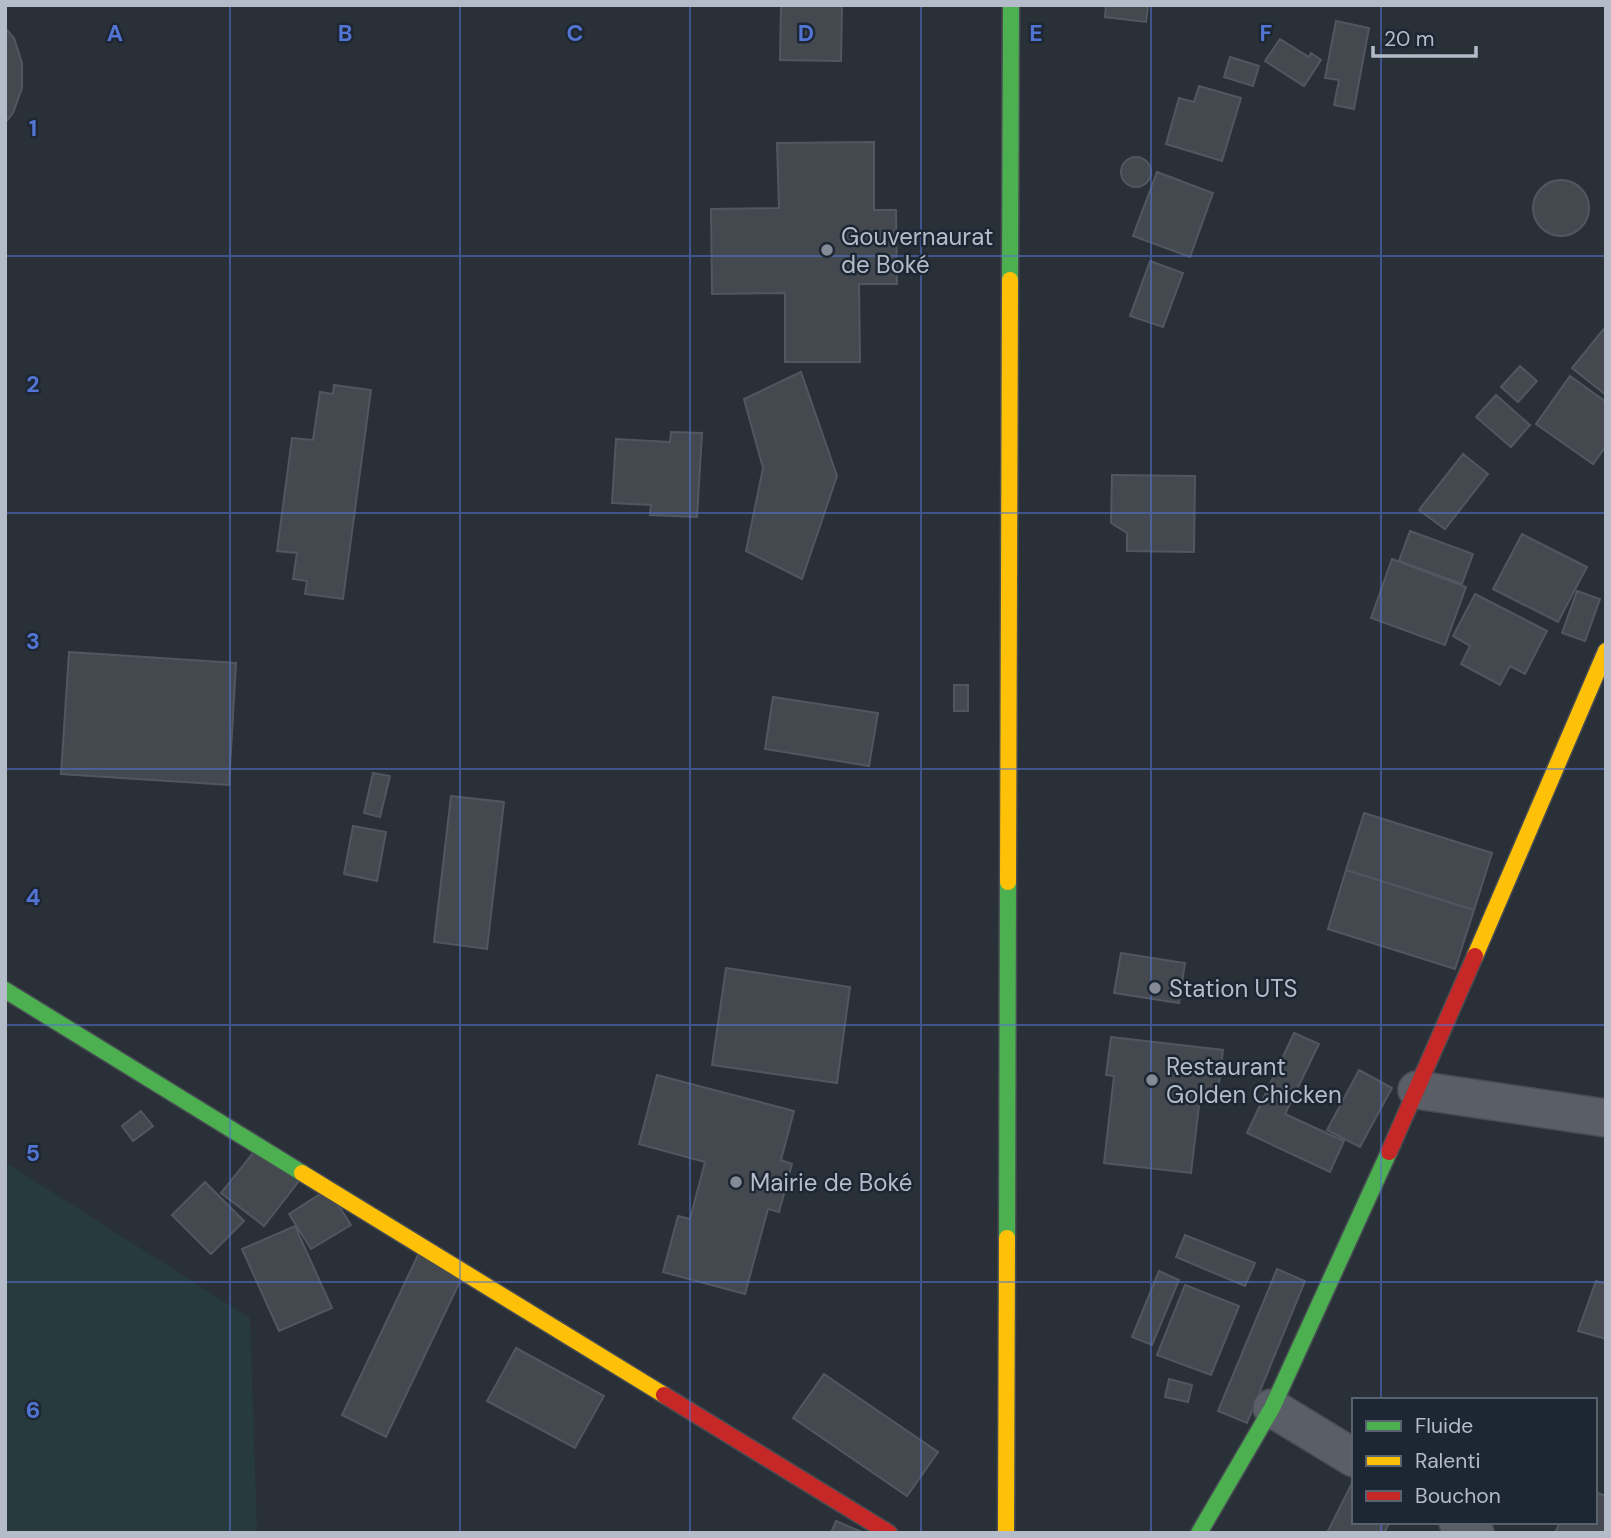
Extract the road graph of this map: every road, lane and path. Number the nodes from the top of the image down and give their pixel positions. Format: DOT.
graph roads {
  1 [pos="1011,5"];
  2 [pos="1606,651"];
  3 [pos="5,990"];
  4 [pos="1417,1090"];
  5 [pos="1606,1118"];
  6 [pos="1272,1408"];
  7 [pos="1352,1457"];
  8 [pos="889,1533"];
  9 [pos="1006,1533"];
  10 [pos="1199,1533"];
  1 -- 9 [label="main road"];
  2 -- 4 [label="main road"];
  3 -- 8 [label="main road"];
  4 -- 5 [label="street"];
  4 -- 6 [label="main road"];
  6 -- 7 [label="street"];
  6 -- 10 [label="main road"];
}
